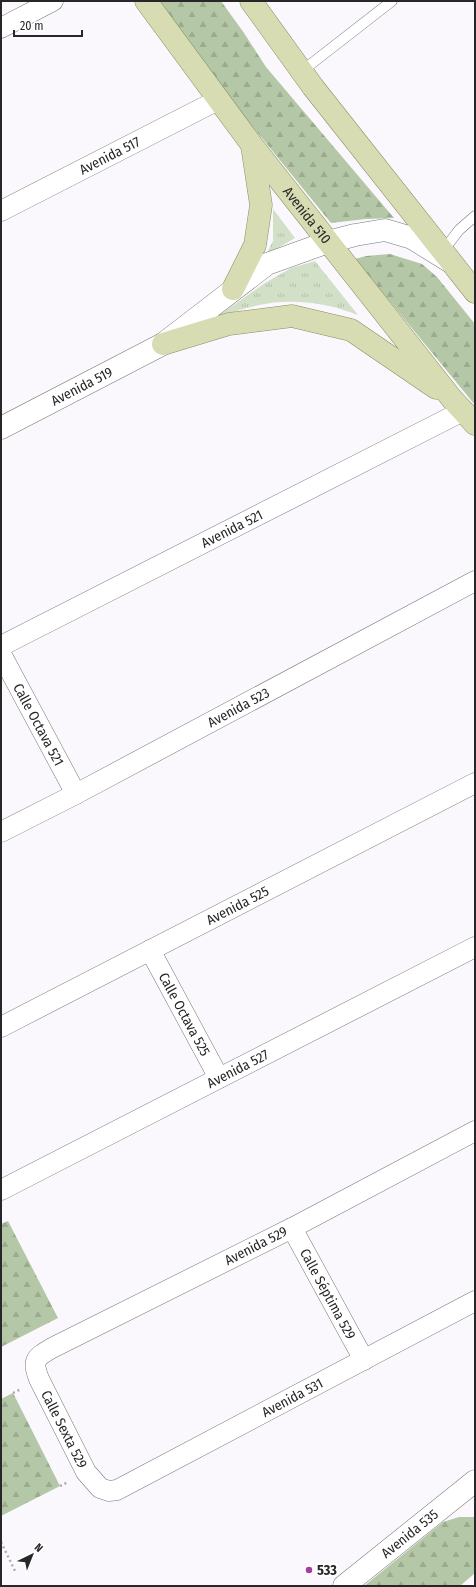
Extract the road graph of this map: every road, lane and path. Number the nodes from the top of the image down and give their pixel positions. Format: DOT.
graph roads {
  1 [pos="53,1"];
  2 [pos="146,1"];
  3 [pos="251,1"];
  4 [pos="392,1"];
  5 [pos="1,28"];
  6 [pos="302,71"];
  7 [pos="218,100"];
  8 [pos="252,145"];
  9 [pos="1,211"];
  10 [pos="475,216"];
  11 [pos="328,242"];
  12 [pos="447,257"];
  13 [pos="233,289"];
  14 [pos="475,292"];
  15 [pos="163,344"];
  16 [pos="464,411"];
  17 [pos="1,428"];
  18 [pos="475,581"];
  19 [pos="1,646"];
  20 [pos="1,654"];
  21 [pos="475,783"];
  22 [pos="76,794"];
  23 [pos="1,832"];
  24 [pos="475,947"];
  25 [pos="150,950"];
  26 [pos="1,1027"];
  27 [pos="219,1078"];
  28 [pos="475,1131"];
  29 [pos="1,1190"];
  30 [pos="292,1228"];
  31 [pos="475,1301"];
  32 [pos="475,1315"];
  33 [pos="442,1319"];
  34 [pos="37,1359"];
  35 [pos="364,1360"];
  36 [pos="473,1486"];
  37 [pos="109,1490"];
  38 [pos="1,1542"];
  39 [pos="16,1573"];
  40 [pos="344,1586"];
  1 -- 5 [label="street"];
  2 -- 7 [label="main road, Avenida 510"];
  3 -- 6 [label="main road"];
  4 -- 6 [label="lane"];
  6 -- 12 [label="main road"];
  7 -- 8 [label="main road, Avenida 510"];
  7 -- 9 [label="street, Avenida 517"];
  8 -- 11 [label="main road, Avenida 510"];
  8 -- 13 [label="main road"];
  10 -- 12 [label="lane"];
  11 -- 12 [label="street, Avenida 519"];
  11 -- 13 [label="street, Avenida 519"];
  11 -- 16 [label="main road, Avenida 510"];
  12 -- 14 [label="main road"];
  13 -- 15 [label="street, Avenida 519"];
  15 -- 16 [label="main road"];
  15 -- 17 [label="street, Avenida 519"];
  16 -- 19 [label="street, Avenida 521"];
  18 -- 22 [label="street, Avenida 523"];
  20 -- 22 [label="street, Calle Octava 521"];
  21 -- 25 [label="street, Avenida 525"];
  22 -- 23 [label="street, Avenida 523"];
  24 -- 27 [label="street, Avenida 527"];
  25 -- 26 [label="street, Avenida 525"];
  25 -- 27 [label="street, Calle Octava 525"];
  27 -- 29 [label="street, Avenida 527"];
  28 -- 30 [label="street, Avenida 529"];
  30 -- 34 [label="street, Avenida 529"];
  30 -- 35 [label="street, Calle Séptima 529"];
  31 -- 33 [label="street, Avenida 531"];
  32 -- 33 [label="street"];
  33 -- 35 [label="street, Avenida 531"];
  34 -- 37 [label="street, Calle Sexta 529"];
  35 -- 37 [label="street, Avenida 531"];
  36 -- 40 [label="street, Avenida 535"];
  38 -- 39 [label="path"];
}
